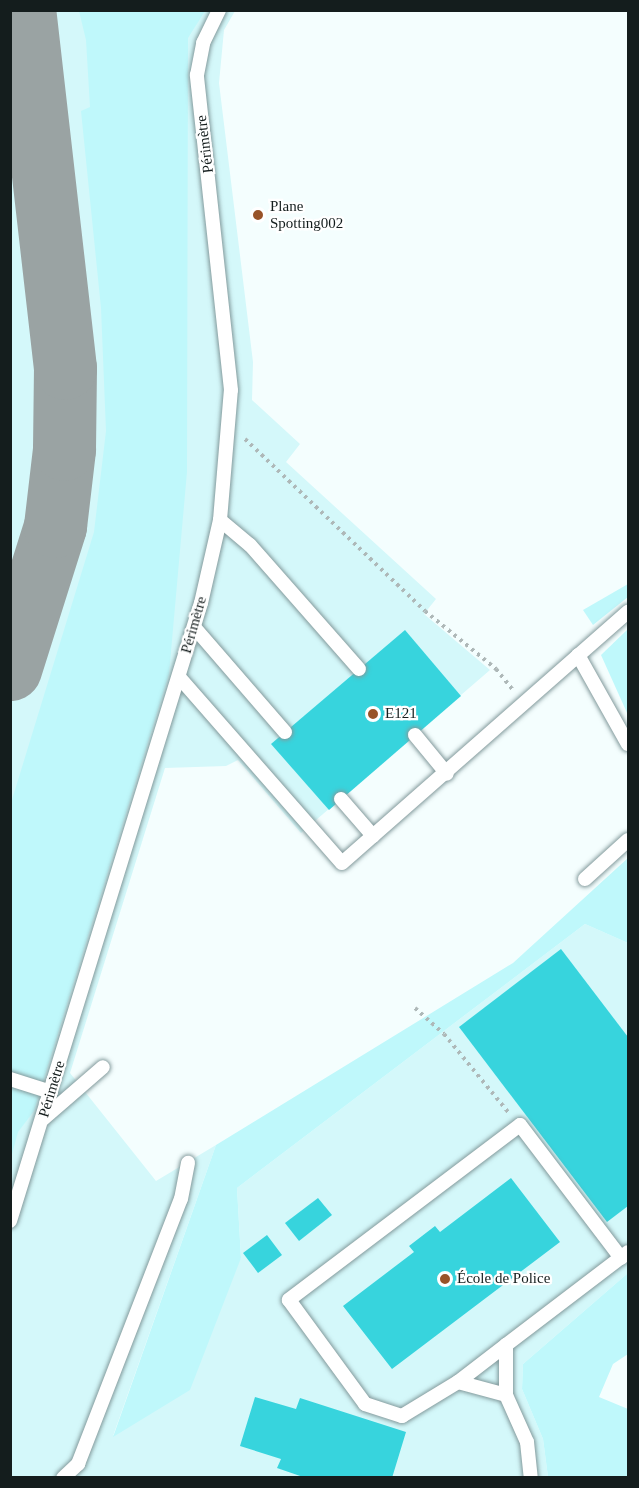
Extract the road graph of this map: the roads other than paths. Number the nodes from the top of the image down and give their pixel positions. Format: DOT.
graph roads {
  1 [pos="219,10"];
  2 [pos="220,520"];
  3 [pos="628,612"];
  4 [pos="194,627"];
  5 [pos="578,655"];
  6 [pos="359,669"];
  7 [pos="179,677"];
  8 [pos="285,732"];
  9 [pos="415,735"];
  10 [pos="628,744"];
  11 [pos="447,774"];
  12 [pos="341,799"];
  13 [pos="373,836"];
  14 [pos="628,840"];
  15 [pos="585,879"];
  16 [pos="103,1067"];
  17 [pos="10,1079"];
  18 [pos="51,1092"];
  19 [pos="42,1119"];
  20 [pos="188,1163"];
  21 [pos="10,1221"];
  22 [pos="625,1255"];
  23 [pos="506,1345"];
  24 [pos="458,1382"];
  25 [pos="506,1395"];
  26 [pos="63,1478"];
  27 [pos="531,1478"];
  1 -- 2 [label="lane, Périmètre"];
  2 -- 4 [label="lane, Périmètre"];
  2 -- 6 [label="lane"];
  3 -- 5 [label="lane"];
  4 -- 7 [label="lane, Périmètre"];
  4 -- 8 [label="lane"];
  5 -- 10 [label="lane"];
  5 -- 11 [label="lane"];
  7 -- 13 [label="lane"];
  7 -- 18 [label="lane, Périmètre"];
  9 -- 11 [label="lane"];
  11 -- 13 [label="lane"];
  12 -- 13 [label="lane"];
  14 -- 15 [label="lane"];
  16 -- 19 [label="lane"];
  17 -- 18 [label="lane"];
  18 -- 19 [label="lane, Périmètre"];
  19 -- 21 [label="lane, Périmètre"];
  20 -- 26 [label="lane"];
  22 -- 23 [label="lane"];
  22 -- 24 [label="lane"];
  23 -- 24 [label="lane"];
  23 -- 25 [label="lane"];
  24 -- 25 [label="lane"];
  25 -- 27 [label="lane"];
}
